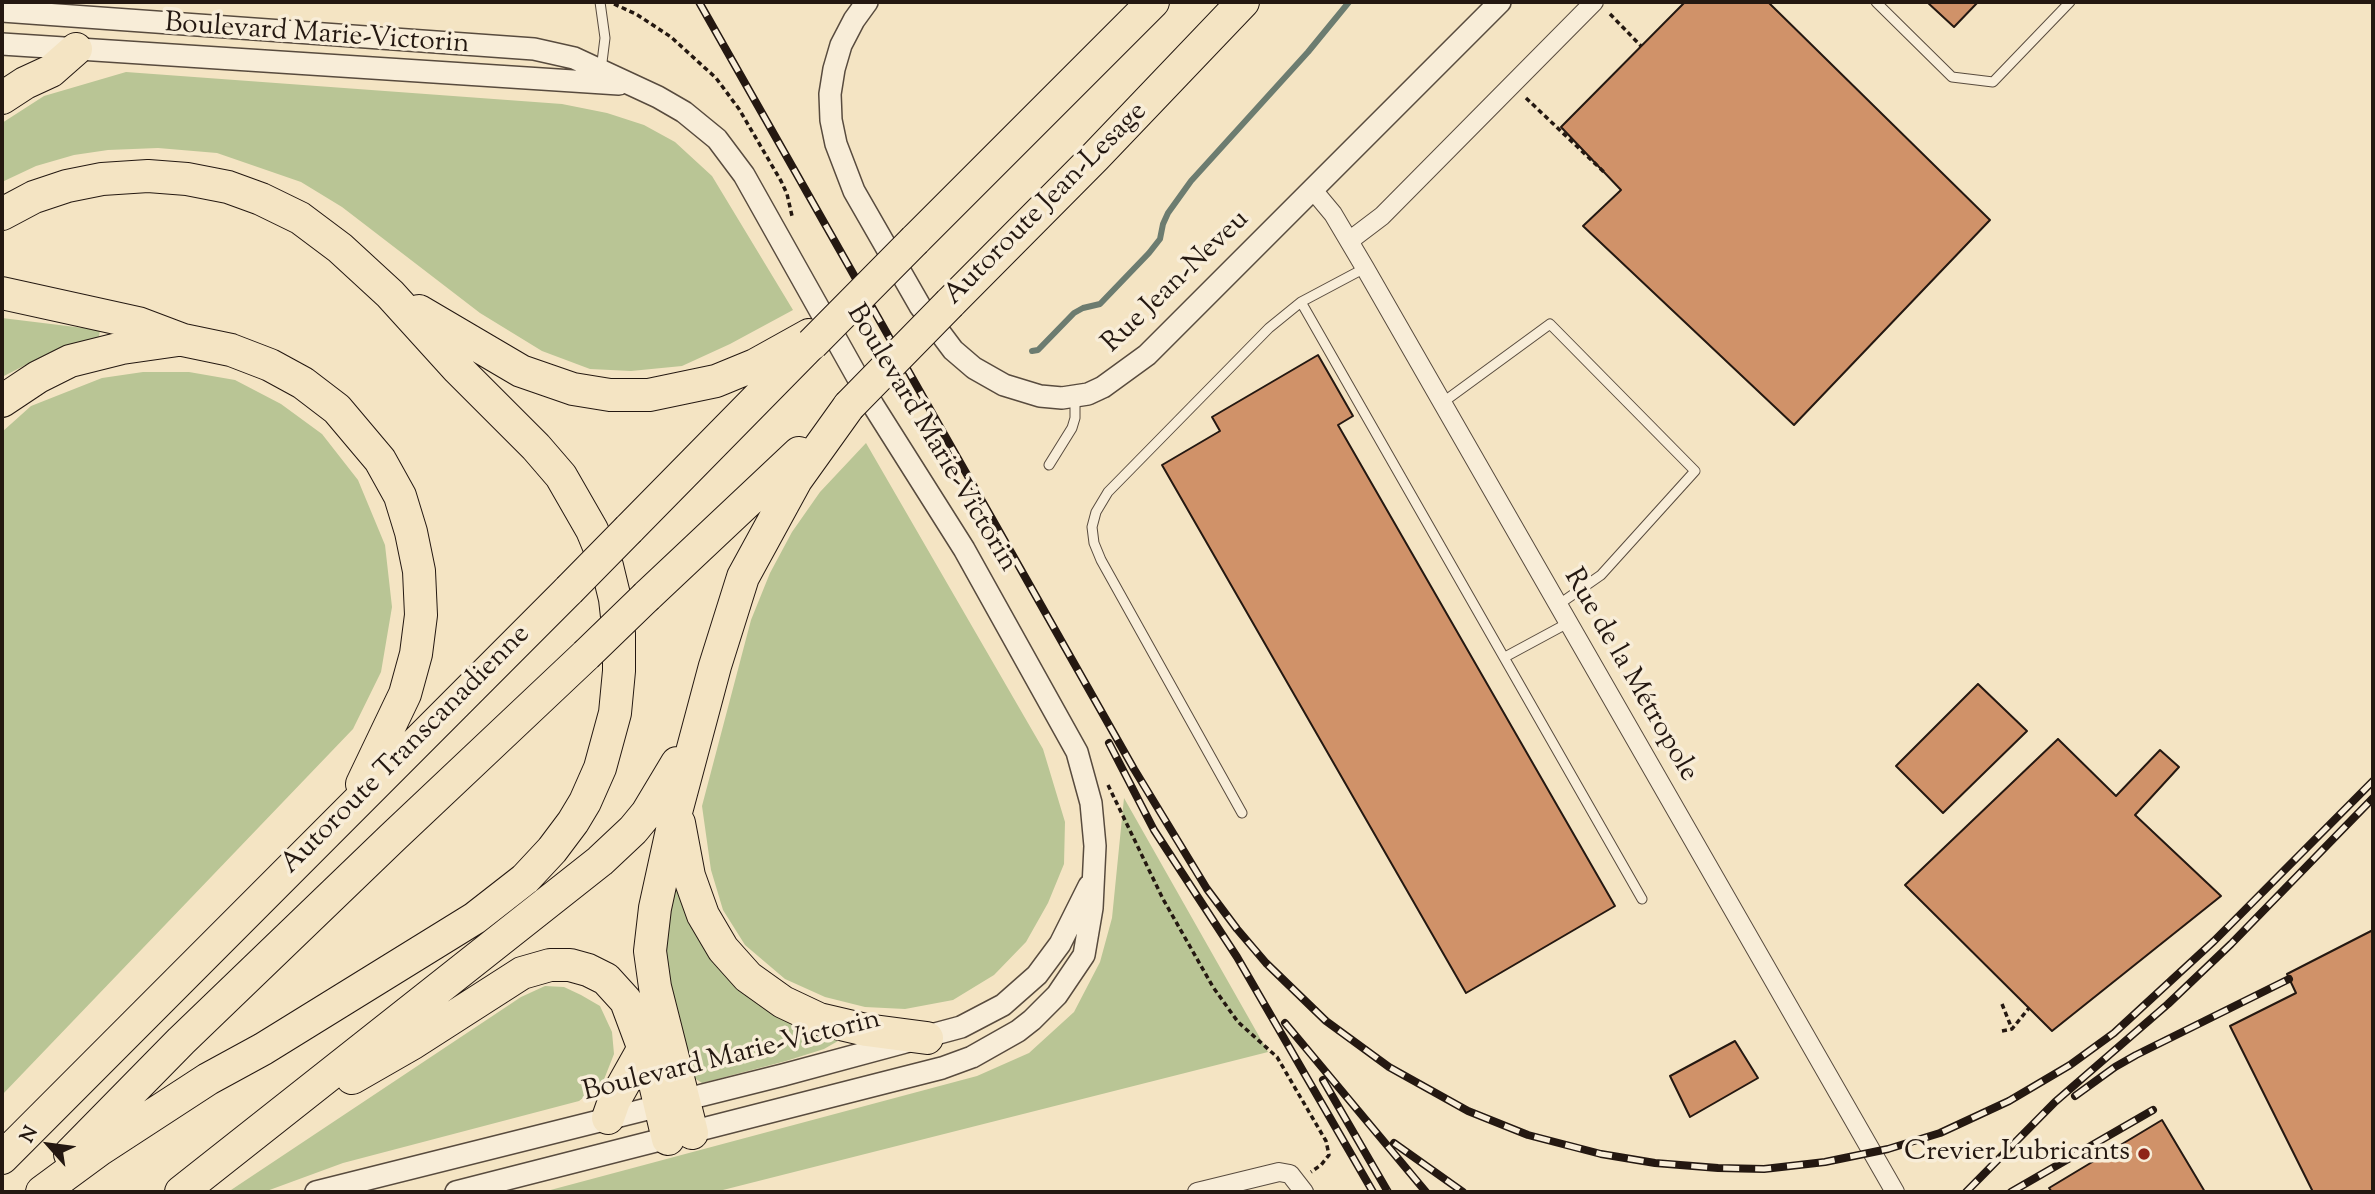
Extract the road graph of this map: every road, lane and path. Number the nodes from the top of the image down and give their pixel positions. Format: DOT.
graph roads {
  1 [pos="600,2"];
  2 [pos="867,2"];
  3 [pos="1153,2"];
  4 [pos="1243,2"];
  5 [pos="1500,2"];
  6 [pos="1594,2"];
  7 [pos="1876,2"];
  8 [pos="2070,2"];
  9 [pos="2,11"];
  10 [pos="1610,14"];
  11 [pos="2,44"];
  12 [pos="1642,46"];
  13 [pos="76,49"];
  14 [pos="600,77"];
  15 [pos="2,99"];
  16 [pos="1526,99"];
  17 [pos="1605,173"];
  18 [pos="1313,190"];
  19 [pos="2,214"];
  20 [pos="1349,241"];
  21 [pos="1365,268"];
  22 [pos="2,293"];
  23 [pos="390,294"];
  24 [pos="1301,302"];
  25 [pos="818,333"];
  26 [pos="183,340"];
  27 [pos="1075,397"];
  28 [pos="2,401"];
  29 [pos="1443,403"];
  30 [pos="849,405"];
  31 [pos="1049,465"];
  32 [pos="1558,605"];
  33 [pos="1568,623"];
  34 [pos="1505,657"];
  35 [pos="709,691"];
  36 [pos="1108,785"];
  37 [pos="350,808"];
  38 [pos="676,812"];
  39 [pos="1242,813"];
  40 [pos="1093,878"];
  41 [pos="1642,899"];
  42 [pos="2001,1004"];
  43 [pos="2029,1008"];
  44 [pos="2011,1029"];
  45 [pos="2002,1031"];
  46 [pos="927,1038"];
  47 [pos="642,1051"];
  48 [pos="672,1103"];
  49 [pos="608,1118"];
  50 [pos="262,1129"];
  51 [pos="680,1136"];
  52 [pos="2,1158"];
  53 [pos="1311,1172"];
  54 [pos="32,1192"];
  55 [pos="43,1192"];
  56 [pos="181,1192"];
  57 [pos="316,1192"];
  58 [pos="456,1192"];
  59 [pos="1197,1192"];
  60 [pos="1304,1192"];
  61 [pos="1895,1192"];
  1 -- 14 [label="lane"];
  2 -- 27 [label="street, Rue Jean-Neveu"];
  3 -- 25 [label="highway, bridge"];
  4 -- 30 [label="highway, Autoroute Jean-Lesage, bridge"];
  5 -- 18 [label="street, Rue Jean-Neveu"];
  6 -- 20 [label="street"];
  7 -- 8 [label="lane"];
  9 -- 14 [label="street, Boulevard Marie-Victorin"];
  10 -- 12 [label="path"];
  11 -- 13 [label="street, Boulevard Marie-Victorin"];
  13 -- 14 [label="street, Boulevard Marie-Victorin"];
  13 -- 15 [label="highway"];
  14 -- 40 [label="street, Boulevard Marie-Victorin"];
  16 -- 17 [label="path"];
  18 -- 20 [label="street, Rue de la Métropole"];
  18 -- 27 [label="street, Rue Jean-Neveu"];
  19 -- 23 [label="highway"];
  20 -- 21 [label="street, Rue de la Métropole"];
  21 -- 24 [label="lane"];
  21 -- 29 [label="street, Rue de la Métropole"];
  22 -- 26 [label="highway"];
  23 -- 25 [label="highway"];
  23 -- 55 [label="highway"];
  24 -- 34 [label="lane"];
  24 -- 39 [label="lane"];
  25 -- 37 [label="highway, Autoroute Transcanadienne, bridge"];
  26 -- 28 [label="highway"];
  26 -- 37 [label="highway"];
  27 -- 31 [label="lane"];
  29 -- 32 [label="street, Rue de la Métropole"];
  29 -- 32 [label="lane"];
  30 -- 35 [label="highway"];
  30 -- 54 [label="highway, Autoroute Transcanadienne, bridge"];
  32 -- 33 [label="street, Rue de la Métropole"];
  33 -- 34 [label="lane"];
  33 -- 61 [label="street, Rue de la Métropole"];
  34 -- 41 [label="lane"];
  35 -- 38 [label="highway"];
  35 -- 50 [label="highway"];
  36 -- 53 [label="path"];
  37 -- 52 [label="highway, Autoroute Transcanadienne"];
  38 -- 46 [label="highway"];
  38 -- 48 [label="highway"];
  40 -- 46 [label="street, Boulevard Marie-Victorin"];
  40 -- 51 [label="street, Boulevard Marie-Victorin"];
  42 -- 44 [label="path"];
  43 -- 44 [label="path"];
  44 -- 45 [label="path"];
  46 -- 48 [label="street, Boulevard Marie-Victorin"];
  47 -- 48 [label="highway"];
  47 -- 49 [label="highway"];
  47 -- 50 [label="highway"];
  48 -- 49 [label="street, Boulevard Marie-Victorin"];
  48 -- 51 [label="highway"];
  49 -- 57 [label="street, Boulevard Marie-Victorin"];
  50 -- 56 [label="highway"];
  51 -- 58 [label="street, Boulevard Marie-Victorin"];
  59 -- 60 [label="street"];
}
